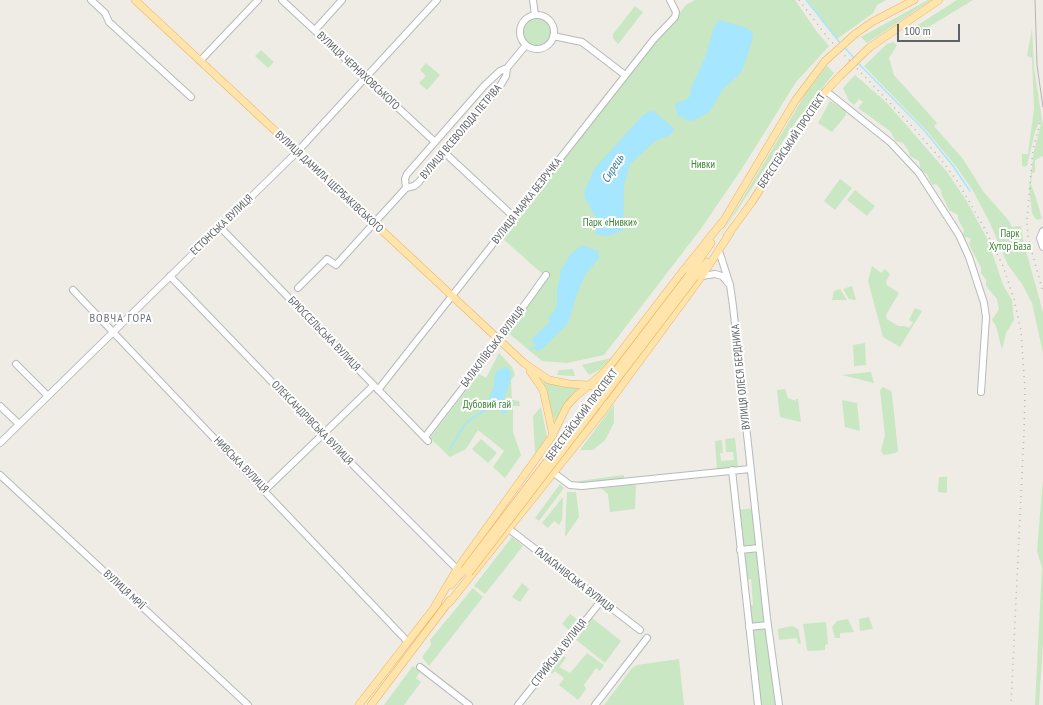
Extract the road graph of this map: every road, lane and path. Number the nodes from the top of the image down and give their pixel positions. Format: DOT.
graph roads {
  1 [pos="91,0"];
  2 [pos="134,0"];
  3 [pos="258,0"];
  4 [pos="282,0"];
  5 [pos="342,0"];
  6 [pos="437,0"];
  7 [pos="533,0"];
  8 [pos="670,0"];
  9 [pos="914,0"];
  10 [pos="939,0"];
  11 [pos="535,15"];
  12 [pos="315,30"];
  13 [pos="553,36"];
  14 [pos="526,45"];
  15 [pos="200,61"];
  16 [pos="507,68"];
  17 [pos="625,75"];
  18 [pos="365,77"];
  19 [pos="826,91"];
  20 [pos="191,97"];
  21 [pos="435,142"];
  22 [pos="297,152"];
  23 [pos="444,152"];
  24 [pos="406,188"];
  25 [pos="514,217"];
  26 [pos="723,221"];
  27 [pos="374,223"];
  28 [pos="220,227"];
  29 [pos="1043,231"];
  30 [pos="730,233"];
  31 [pos="1043,248"];
  32 [pos="719,251"];
  33 [pos="170,276"];
  34 [pos="546,276"];
  35 [pos="695,276"];
  36 [pos="730,286"];
  37 [pos="298,288"];
  38 [pos="73,290"];
  39 [pos="452,296"];
  40 [pos="114,332"];
  41 [pos="499,340"];
  42 [pos="613,362"];
  43 [pos="524,363"];
  44 [pos="16,364"];
  45 [pos="624,382"];
  46 [pos="589,385"];
  47 [pos="376,388"];
  48 [pos="981,392"];
  49 [pos="48,396"];
  50 [pos="0,406"];
  51 [pos="603,411"];
  52 [pos="19,424"];
  53 [pos="322,434"];
  54 [pos="553,435"];
  55 [pos="426,439"];
  56 [pos="0,443"];
  57 [pos="547,444"];
  58 [pos="549,453"];
  59 [pos="569,455"];
  60 [pos="558,459"];
  61 [pos="543,460"];
  62 [pos="534,463"];
  63 [pos="750,469"];
  64 [pos="732,470"];
  65 [pos="552,472"];
  66 [pos="0,475"];
  67 [pos="264,490"];
  68 [pos="508,529"];
  69 [pos="760,548"];
  70 [pos="740,550"];
  71 [pos="463,571"];
  72 [pos="601,601"];
  73 [pos="449,602"];
  74 [pos="768,625"];
  75 [pos="749,627"];
  76 [pos="640,630"];
  77 [pos="647,638"];
  78 [pos="407,641"];
  79 [pos="420,667"];
  80 [pos="248,705"];
  81 [pos="359,705"];
  82 [pos="371,705"];
  83 [pos="469,705"];
  84 [pos="518,705"];
  85 [pos="595,705"];
  86 [pos="758,705"];
  87 [pos="779,705"];
  1 -- 20 [label="street"];
  2 -- 15 [label="main road, ВУЛИЦЯ ДАНИЛА ЩЕРБАКІВСЬКОГО"];
  3 -- 15 [label="street"];
  4 -- 12 [label="street, ВУЛИЦЯ ЧЕРНЯХОВСЬКОГО"];
  5 -- 12 [label="street"];
  6 -- 18 [label="street, ЕСТОНСЬКА ВУЛИЦЯ"];
  7 -- 11 [label="street"];
  8 -- 17 [label="street, ВУЛИЦЯ МАРКА БЕЗРУЧКА"];
  9 -- 26 [label="main road, БЕРЕСТЕЙСЬКИЙ ПРОСПЕКТ, bridge"];
  10 -- 19 [label="main road, БЕРЕСТЕЙСЬКИЙ ПРОСПЕКТ, bridge"];
  11 -- 13 [label="street"];
  11 -- 14 [label="street"];
  12 -- 18 [label="street, ВУЛИЦЯ ЧЕРНЯХОВСЬКОГО"];
  13 -- 14 [label="street"];
  13 -- 17 [label="street"];
  14 -- 16 [label="street, ВУЛИЦЯ ВСЕВОЛОДА ПЕТРІВА"];
  15 -- 22 [label="main road, ВУЛИЦЯ ДАНИЛА ЩЕРБАКІВСЬКОГО"];
  16 -- 21 [label="street, ВУЛИЦЯ ВСЕВОЛОДА ПЕТРІВА"];
  16 -- 23 [label="street, ВУЛИЦЯ ВСЕВОЛОДА ПЕТРІВА"];
  17 -- 25 [label="street, ВУЛИЦЯ МАРКА БЕЗРУЧКА"];
  18 -- 21 [label="street, ВУЛИЦЯ ЧЕРНЯХОВСЬКОГО"];
  18 -- 22 [label="street, ЕСТОНСЬКА ВУЛИЦЯ"];
  19 -- 30 [label="main road, БЕРЕСТЕЙСЬКИЙ ПРОСПЕКТ"];
  19 -- 48 [label="street"];
  21 -- 24 [label="street, ВУЛИЦЯ ВСЕВОЛОДА ПЕТРІВА"];
  22 -- 27 [label="main road, ВУЛИЦЯ ДАНИЛА ЩЕРБАКІВСЬКОГО"];
  22 -- 28 [label="street, ЕСТОНСЬКА ВУЛИЦЯ"];
  23 -- 24 [label="street, ВУЛИЦЯ ВСЕВОЛОДА ПЕТРІВА"];
  23 -- 25 [label="street"];
  24 -- 27 [label="street, ВУЛИЦЯ ВСЕВОЛОДА ПЕТРІВА"];
  25 -- 39 [label="street, ВУЛИЦЯ МАРКА БЕЗРУЧКА"];
  26 -- 35 [label="main road, БЕРЕСТЕЙСЬКИЙ ПРОСПЕКТ"];
  26 -- 42 [label="main road, БЕРЕСТЕЙСЬКИЙ ПРОСПЕКТ"];
  27 -- 37 [label="street, ВУЛИЦЯ ВСЕВОЛОДА ПЕТРІВА"];
  27 -- 39 [label="main road, ВУЛИЦЯ ДАНИЛА ЩЕРБАКІВСЬКОГО"];
  28 -- 33 [label="street, ЕСТОНСЬКА ВУЛИЦЯ"];
  28 -- 47 [label="street, БРЮССЕЛЬСЬКА ВУЛИЦЯ"];
  29 -- 31 [label="street"];
  30 -- 32 [label="main road, БЕРЕСТЕЙСЬКИЙ ПРОСПЕКТ"];
  30 -- 35 [label="main road, БЕРЕСТЕЙСЬКИЙ ПРОСПЕКТ"];
  32 -- 35 [label="main road, БЕРЕСТЕЙСЬКИЙ ПРОСПЕКТ"];
  32 -- 36 [label="street, ВУЛИЦЯ ОЛЕСЯ БЕРДНИКА"];
  33 -- 40 [label="street, ЕСТОНСЬКА ВУЛИЦЯ"];
  33 -- 53 [label="street, ОЛЕКСАНДРІВСЬКА ВУЛИЦЯ"];
  34 -- 41 [label="street, БАЛАКЛІЇВСЬКА ВУЛИЦЯ"];
  35 -- 36 [label="street"];
  35 -- 45 [label="main road, БЕРЕСТЕЙСЬКИЙ ПРОСПЕКТ"];
  35 -- 71 [label="main road, БЕРЕСТЕЙСЬКИЙ ПРОСПЕКТ, bridge"];
  36 -- 63 [label="street, ВУЛИЦЯ ОЛЕСЯ БЕРДНИКА"];
  38 -- 40 [label="street, НИВСЬКА ВУЛИЦЯ"];
  39 -- 41 [label="main road, ВУЛИЦЯ ДАНИЛА ЩЕРБАКІВСЬКОГО"];
  39 -- 47 [label="street, ВУЛИЦЯ МАРКА БЕЗРУЧКА"];
  40 -- 49 [label="street, ЕСТОНСЬКА ВУЛИЦЯ"];
  40 -- 67 [label="street, НИВСЬКА ВУЛИЦЯ"];
  41 -- 43 [label="main road, ВУЛИЦЯ ДАНИЛА ЩЕРБАКІВСЬКОГО"];
  41 -- 55 [label="street, БАЛАКЛІЇВСЬКА ВУЛИЦЯ"];
  42 -- 45 [label="main road"];
  42 -- 46 [label="main road, БЕРЕСТЕЙСЬКИЙ ПРОСПЕКТ"];
  43 -- 46 [label="main road, ВУЛИЦЯ ДАНИЛА ЩЕРБАКІВСЬКОГО"];
  43 -- 54 [label="main road, ВУЛИЦЯ ДАНИЛА ЩЕРБАКІВСЬКОГО"];
  44 -- 49 [label="street"];
  45 -- 51 [label="main road, БЕРЕСТЕЙСЬКИЙ ПРОСПЕКТ"];
  46 -- 51 [label="main road"];
  46 -- 54 [label="main road, БЕРЕСТЕЙСЬКИЙ ПРОСПЕКТ"];
  47 -- 53 [label="street, ВУЛИЦЯ МАРКА БЕЗРУЧКА"];
  47 -- 55 [label="street, БРЮССЕЛЬСЬКА ВУЛИЦЯ"];
  49 -- 52 [label="street, ЕСТОНСЬКА ВУЛИЦЯ"];
  50 -- 52 [label="street"];
  51 -- 59 [label="main road, БЕРЕСТЕЙСЬКИЙ ПРОСПЕКТ"];
  52 -- 56 [label="street, ЕСТОНСЬКА ВУЛИЦЯ"];
  53 -- 67 [label="street, ВУЛИЦЯ МАРКА БЕЗРУЧКА"];
  53 -- 71 [label="street, ОЛЕКСАНДРІВСЬКА ВУЛИЦЯ"];
  54 -- 57 [label="main road, БЕРЕСТЕЙСЬКИЙ ПРОСПЕКТ"];
  57 -- 58 [label="main road"];
  57 -- 62 [label="main road, БЕРЕСТЕЙСЬКИЙ ПРОСПЕКТ"];
  59 -- 60 [label="main road"];
  59 -- 65 [label="main road, БЕРЕСТЕЙСЬКИЙ ПРОСПЕКТ"];
  61 -- 62 [label="main road"];
  62 -- 71 [label="main road, БЕРЕСТЕЙСЬКИЙ ПРОСПЕКТ"];
  63 -- 64 [label="street"];
  63 -- 69 [label="street, ВУЛИЦЯ ОЛЕСЯ БЕРДНИКА"];
  64 -- 65 [label="street"];
  64 -- 70 [label="street"];
  65 -- 68 [label="main road, БЕРЕСТЕЙСЬКИЙ ПРОСПЕКТ"];
  66 -- 80 [label="street, ВУЛИЦЯ МРІЇ"];
  67 -- 78 [label="street, НИВСЬКА ВУЛИЦЯ"];
  68 -- 72 [label="street, ҐАЛАҐАНІВСЬКА ВУЛИЦЯ"];
  68 -- 73 [label="main road, БЕРЕСТЕЙСЬКИЙ ПРОСПЕКТ"];
  69 -- 70 [label="street"];
  69 -- 74 [label="street, ВУЛИЦЯ ОЛЕСЯ БЕРДНИКА"];
  70 -- 75 [label="street"];
  71 -- 73 [label="main road, БЕРЕСТЕЙСЬКИЙ ПРОСПЕКТ"];
  71 -- 78 [label="main road, БЕРЕСТЕЙСЬКИЙ ПРОСПЕКТ"];
  72 -- 76 [label="street, ҐАЛАҐАНІВСЬКА ВУЛИЦЯ"];
  72 -- 84 [label="street, СТРИЙСЬКА ВУЛИЦЯ"];
  73 -- 82 [label="main road, БЕРЕСТЕЙСЬКИЙ ПРОСПЕКТ"];
  74 -- 75 [label="street"];
  74 -- 87 [label="street, ВУЛИЦЯ ОЛЕСЯ БЕРДНИКА"];
  75 -- 86 [label="street"];
  77 -- 85 [label="street"];
  78 -- 81 [label="main road, БЕРЕСТЕЙСЬКИЙ ПРОСПЕКТ"];
  79 -- 83 [label="street"];
}
